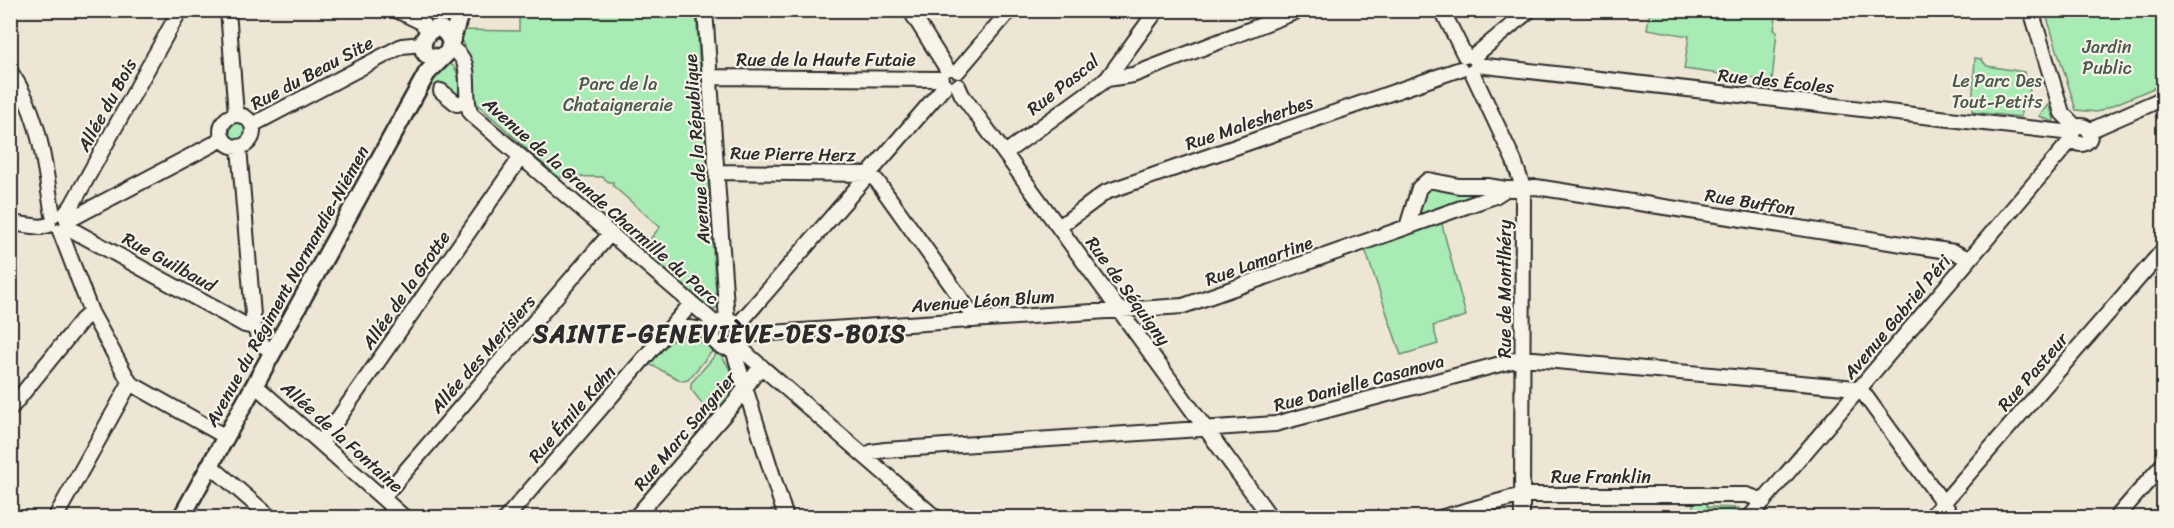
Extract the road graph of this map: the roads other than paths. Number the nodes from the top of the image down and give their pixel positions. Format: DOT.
graph roads {
  1 [pos="180,10"];
  2 [pos="228,10"];
  3 [pos="396,10"];
  4 [pos="705,10"];
  5 [pos="910,10"];
  6 [pos="1010,10"];
  7 [pos="1157,10"];
  8 [pos="1300,10"];
  9 [pos="1442,10"];
  10 [pos="1530,10"];
  11 [pos="2031,10"];
  12 [pos="460,12"];
  13 [pos="437,43"];
  14 [pos="1469,64"];
  15 [pos="10,71"];
  16 [pos="710,77"];
  17 [pos="950,78"];
  18 [pos="1107,79"];
  19 [pos="441,91"];
  20 [pos="2163,98"];
  21 [pos="466,101"];
  22 [pos="2062,113"];
  23 [pos="237,115"];
  24 [pos="252,125"];
  25 [pos="2056,130"];
  26 [pos="2077,132"];
  27 [pos="223,139"];
  28 [pos="239,147"];
  29 [pos="1005,153"];
  30 [pos="521,157"];
  31 [pos="716,172"];
  32 [pos="869,174"];
  33 [pos="1523,187"];
  34 [pos="1506,189"];
  35 [pos="60,222"];
  36 [pos="10,223"];
  37 [pos="1059,226"];
  38 [pos="1407,227"];
  39 [pos="610,234"];
  40 [pos="2163,249"];
  41 [pos="1969,259"];
  42 [pos="691,304"];
  43 [pos="1119,310"];
  44 [pos="91,312"];
  45 [pos="974,320"];
  46 [pos="254,327"];
  47 [pos="729,333"];
  48 [pos="665,335"];
  49 [pos="273,351"];
  50 [pos="1523,358"];
  51 [pos="761,366"];
  52 [pos="130,383"];
  53 [pos="255,385"];
  54 [pos="745,389"];
  55 [pos="1859,389"];
  56 [pos="10,409"];
  57 [pos="1207,429"];
  58 [pos="226,437"];
  59 [pos="321,443"];
  60 [pos="866,457"];
  61 [pos="2163,463"];
  62 [pos="210,465"];
  63 [pos="1522,495"];
  64 [pos="382,497"];
  65 [pos="1764,501"];
  66 [pos="1943,502"];
  67 [pos="55,518"];
  68 [pos="181,518"];
  69 [pos="271,518"];
  70 [pos="405,518"];
  71 [pos="506,518"];
  72 [pos="635,518"];
  73 [pos="786,518"];
  74 [pos="936,518"];
  75 [pos="1271,518"];
  76 [pos="1440,518"];
  77 [pos="1522,518"];
  78 [pos="1749,518"];
  79 [pos="1930,518"];
  80 [pos="1953,518"];
  81 [pos="2116,518"];
  1 -- 35 [label="street, Allée du Bois"];
  2 -- 23 [label="street"];
  3 -- 13 [label="street"];
  4 -- 16 [label="street, Avenue de la République"];
  5 -- 17 [label="street, Rue de Séquigny"];
  6 -- 17 [label="street"];
  7 -- 18 [label="street, Rue Pascal"];
  8 -- 18 [label="street"];
  9 -- 14 [label="street, Rue de Montlhéry"];
  10 -- 14 [label="street"];
  11 -- 22 [label="street"];
  12 -- 13 [label="main road"];
  13 -- 21 [label="street, Avenue de la Grande Charmille du Parc"];
  13 -- 24 [label="street, Rue du Beau Site"];
  13 -- 49 [label="main road, Avenue du Régiment Normandie-Niémen"];
  14 -- 25 [label="street, Rue des Écoles"];
  14 -- 33 [label="street, Rue de Montlhéry"];
  14 -- 37 [label="street, Rue Malesherbes"];
  15 -- 35 [label="street"];
  16 -- 17 [label="street, Rue de la Haute Futaie"];
  16 -- 31 [label="street, Avenue de la République"];
  17 -- 29 [label="street, Rue de Séquigny"];
  17 -- 32 [label="street"];
  18 -- 29 [label="street, Rue Pascal"];
  19 -- 21 [label="street, Avenue de la Grande Charmille du Parc"];
  20 -- 26 [label="street, Avenue Gabriel Péri"];
  21 -- 30 [label="street, Avenue de la Grande Charmille du Parc"];
  22 -- 25 [label="street"];
  22 -- 26 [label="street"];
  23 -- 24 [label="street"];
  23 -- 27 [label="street"];
  24 -- 28 [label="street"];
  25 -- 26 [label="street, Rue des Écoles"];
  26 -- 41 [label="street, Avenue Gabriel Péri"];
  27 -- 28 [label="street"];
  27 -- 35 [label="street"];
  28 -- 46 [label="street"];
  29 -- 37 [label="street, Rue de Séquigny"];
  30 -- 39 [label="street, Avenue de la Grande Charmille du Parc"];
  30 -- 59 [label="street, Allée de la Grotte"];
  31 -- 32 [label="street, Rue Pierre Herz"];
  31 -- 47 [label="street, Avenue de la République"];
  32 -- 45 [label="street, Rue Pierre Herz"];
  32 -- 47 [label="street"];
  33 -- 34 [label="street, Rue Lamartine"];
  33 -- 41 [label="street, Rue Buffon"];
  33 -- 50 [label="street, Rue de Montlhéry"];
  34 -- 38 [label="street, Rue Lamartine"];
  34 -- 38 [label="street, Rue Lamartine"];
  35 -- 36 [label="street"];
  35 -- 44 [label="street"];
  35 -- 46 [label="street, Rue Guilbaud"];
  37 -- 43 [label="street, Rue de Séquigny"];
  38 -- 43 [label="street, Rue Lamartine"];
  39 -- 42 [label="street, Avenue de la Grande Charmille du Parc"];
  39 -- 64 [label="street, Allée des Merisiers"];
  40 -- 66 [label="street, Rue Pasteur"];
  41 -- 55 [label="street, Avenue Gabriel Péri"];
  42 -- 47 [label="street, Avenue de la Grande Charmille du Parc"];
  42 -- 48 [label="street, Rue Émile Kahn"];
  43 -- 45 [label="street, Avenue Léon Blum"];
  43 -- 57 [label="street, Rue de Séquigny"];
  44 -- 52 [label="street"];
  44 -- 56 [label="street"];
  45 -- 47 [label="street, Avenue Léon Blum"];
  46 -- 49 [label="street"];
  47 -- 48 [label="street"];
  47 -- 51 [label="street, Avenue de la Grande Charmille du Parc"];
  47 -- 54 [label="street, Avenue de la République"];
  48 -- 71 [label="street, Rue Émile Kahn"];
  49 -- 53 [label="main road, Avenue du Régiment Normandie-Niémen"];
  50 -- 55 [label="street, Rue Danielle Casanova"];
  50 -- 57 [label="street, Rue Danielle Casanova"];
  50 -- 63 [label="street, Rue de Montlhéry"];
  51 -- 54 [label="street, Rue Marc Sangnier"];
  51 -- 60 [label="street, Avenue de la Grande Charmille du Parc"];
  52 -- 58 [label="street"];
  52 -- 67 [label="street"];
  53 -- 58 [label="main road, Avenue du Régiment Normandie-Niémen"];
  53 -- 59 [label="street, Allée de la Fontaine"];
  54 -- 72 [label="street, Rue Marc Sangnier"];
  54 -- 73 [label="street, Avenue de la République"];
  55 -- 65 [label="street, Avenue Gabriel Péri"];
  55 -- 66 [label="street"];
  57 -- 60 [label="street, Rue Danielle Casanova"];
  57 -- 75 [label="street, Rue de Séquigny"];
  58 -- 62 [label="main road, Avenue du Régiment Normandie-Niémen"];
  59 -- 64 [label="street, Allée de la Fontaine"];
  60 -- 74 [label="street, Avenue de la Grande Charmille du Parc"];
  61 -- 81 [label="street"];
  62 -- 68 [label="main road, Avenue du Régiment Normandie-Niémen"];
  62 -- 69 [label="street"];
  63 -- 65 [label="street, Rue Franklin"];
  63 -- 76 [label="street, Rue Franklin"];
  63 -- 77 [label="street, Rue de Montlhéry"];
  64 -- 70 [label="street, Allée de la Fontaine"];
  65 -- 78 [label="street, Avenue Gabriel Péri"];
  66 -- 79 [label="street, Rue Pasteur"];
  66 -- 80 [label="street"];
}
